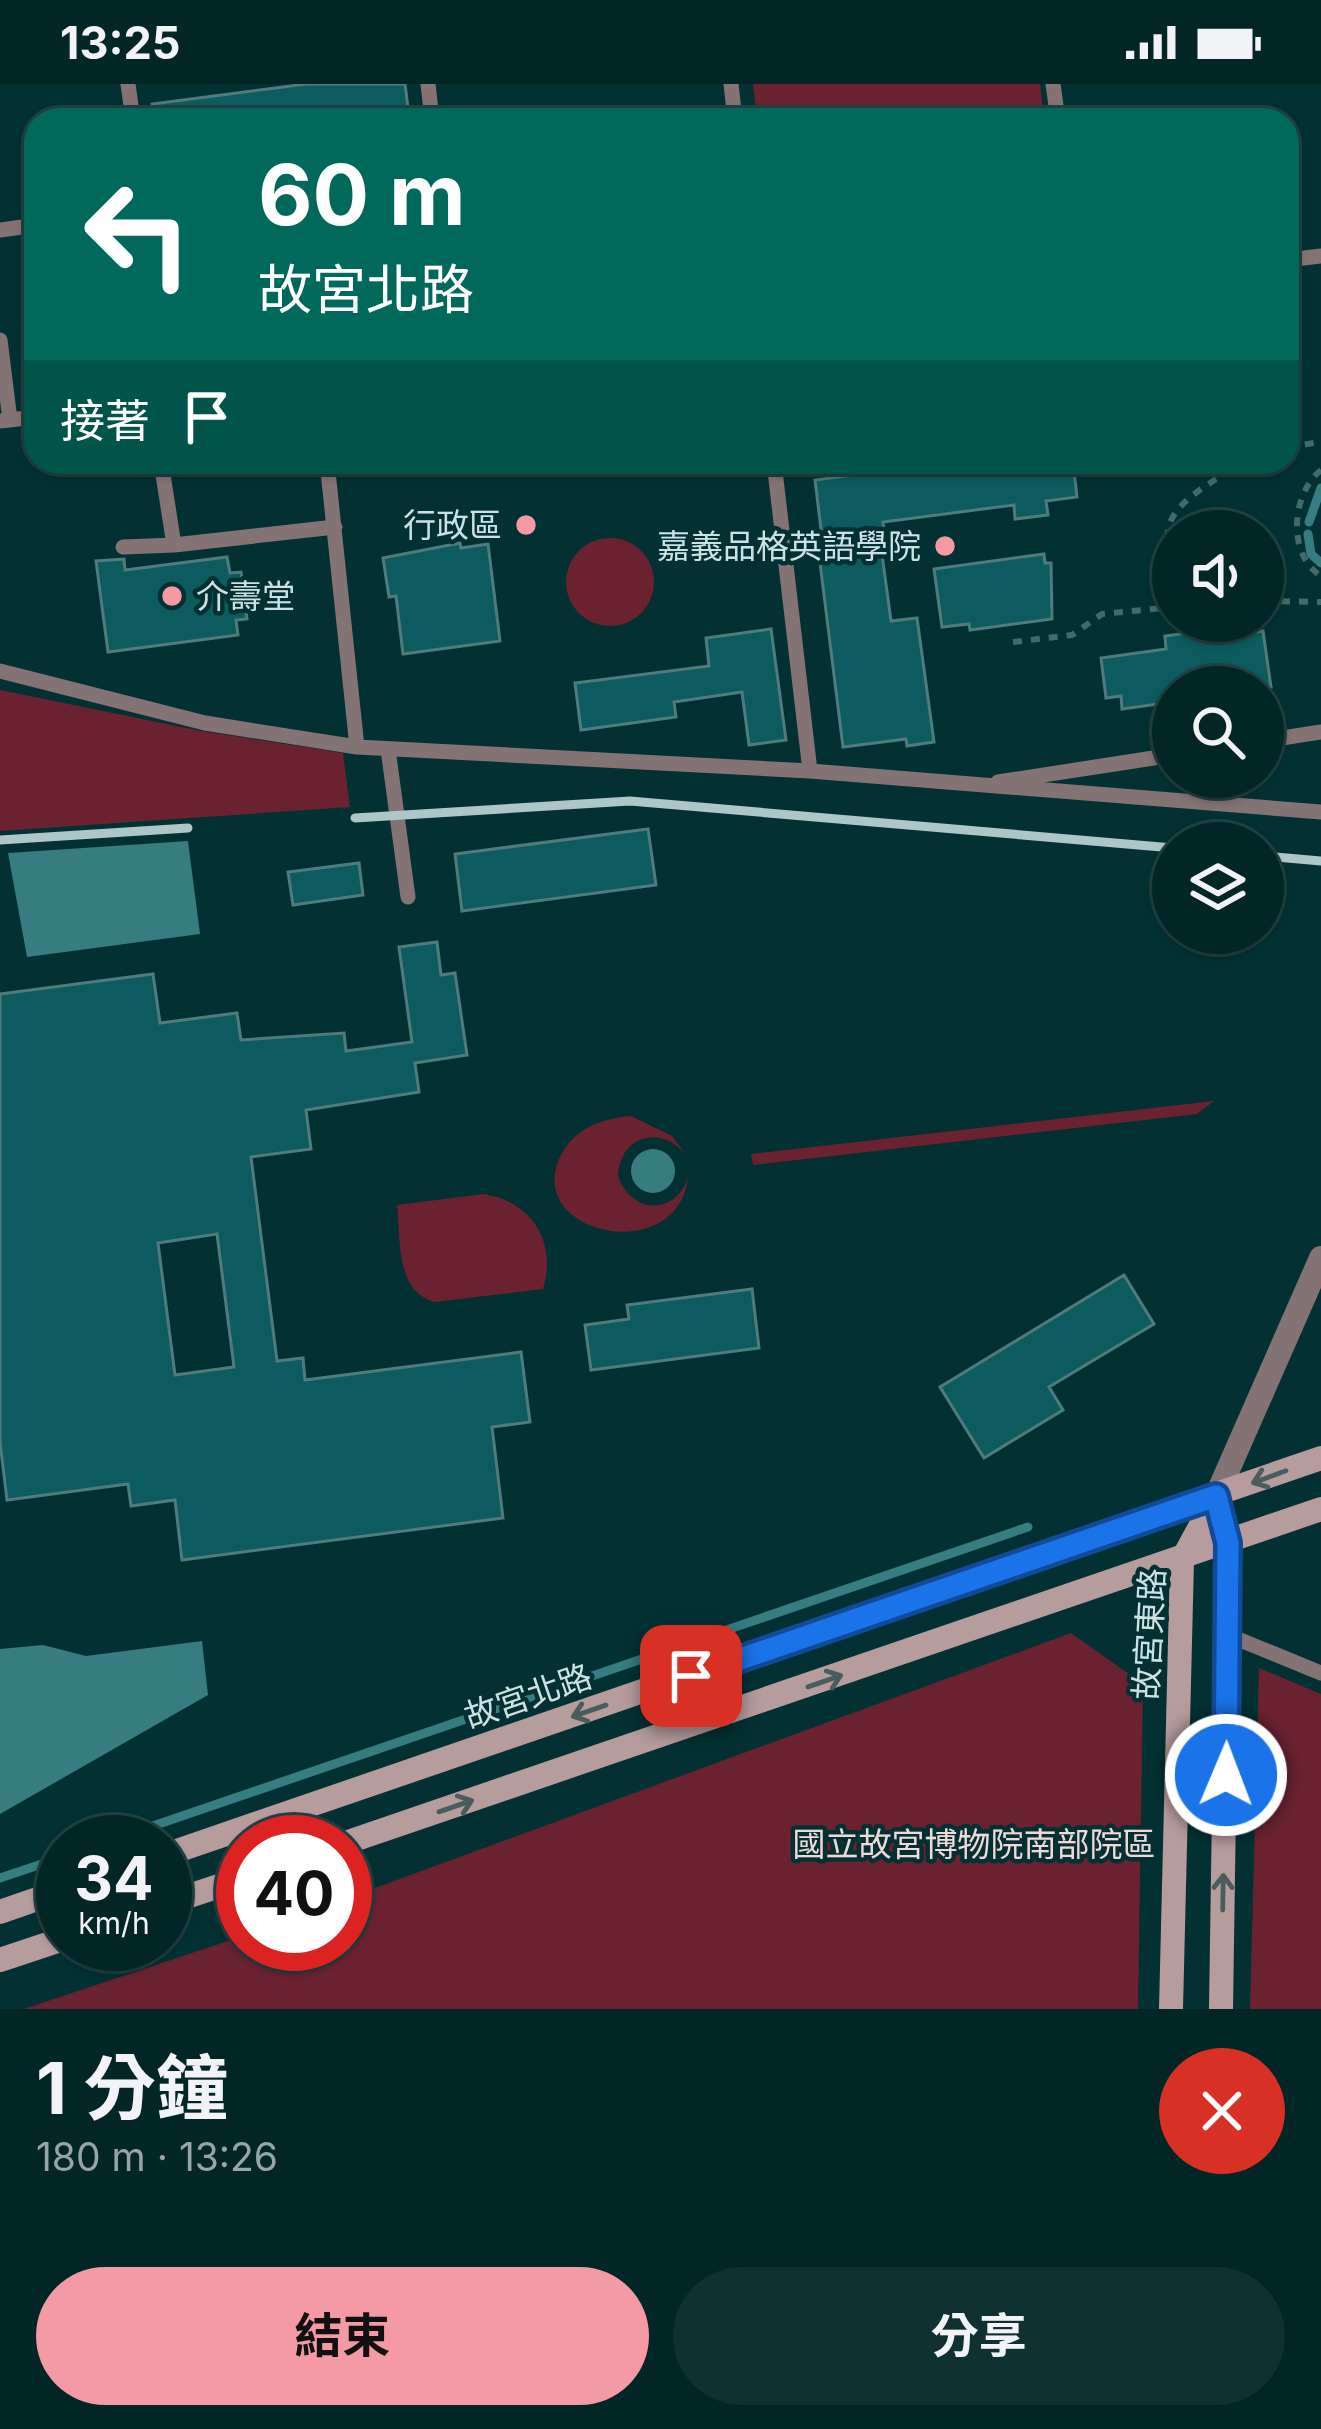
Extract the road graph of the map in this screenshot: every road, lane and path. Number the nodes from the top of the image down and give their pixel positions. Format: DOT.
graph roads {
  1 [pos="0,340"];
  2 [pos="5,421"];
  3 [pos="1321,470"];
  4 [pos="163,474"];
  5 [pos="328,474"];
  6 [pos="775,474"];
  7 [pos="1225,474"];
  8 [pos="1178,510"];
  9 [pos="335,527"];
  10 [pos="174,545"];
  11 [pos="123,547"];
  12 [pos="1321,576"];
  13 [pos="1284,601"];
  14 [pos="1321,602"];
  15 [pos="1152,609"];
  16 [pos="1013,642"];
  17 [pos="0,671"];
  18 [pos="1321,732"];
  19 [pos="1284,738"];
  20 [pos="357,747"];
  21 [pos="388,749"];
  22 [pos="1152,758"];
  23 [pos="810,771"];
  24 [pos="972,786"];
  25 [pos="1321,812"];
  26 [pos="408,897"];
  27 [pos="1321,1258"];
  28 [pos="1321,1458"];
  29 [pos="1216,1496"];
  30 [pos="1321,1509"];
  31 [pos="1228,1543"];
  32 [pos="1182,1560"];
  33 [pos="1228,1635"];
  34 [pos="1321,1673"];
  35 [pos="372,1834"];
  36 [pos="192,1847"];
  37 [pos="36,1899"];
  38 [pos="0,1912"];
  39 [pos="36,1948"];
  40 [pos="0,1960"];
  41 [pos="1171,2009"];
  42 [pos="1221,2009"];
  1 -- 2 [label="lane"];
  3 -- 12 [label="path"];
  4 -- 10 [label="lane"];
  5 -- 9 [label="lane"];
  6 -- 23 [label="lane"];
  7 -- 8 [label="path"];
  9 -- 10 [label="lane"];
  9 -- 20 [label="lane"];
  10 -- 11 [label="lane"];
  13 -- 14 [label="path"];
  15 -- 16 [label="path"];
  17 -- 20 [label="lane"];
  18 -- 19 [label="lane"];
  20 -- 21 [label="lane"];
  21 -- 23 [label="lane"];
  21 -- 26 [label="lane"];
  22 -- 24 [label="lane"];
  23 -- 24 [label="lane"];
  24 -- 25 [label="lane"];
  27 -- 29 [label="street"];
  28 -- 29 [label="street, 故宮北路, one-way"];
  29 -- 31 [label="street"];
  29 -- 32 [label="street, 故宮東路"];
  29 -- 36 [label="street, 故宮北路, one-way"];
  30 -- 31 [label="street"];
  31 -- 32 [label="street"];
  31 -- 33 [label="street"];
  35 -- 32 [label="street, one-way"];
  32 -- 41 [label="street, 故宮東路"];
  33 -- 34 [label="lane"];
  42 -- 33 [label="street, one-way"];
  37 -- 38 [label="street"];
  39 -- 40 [label="street"];
}
